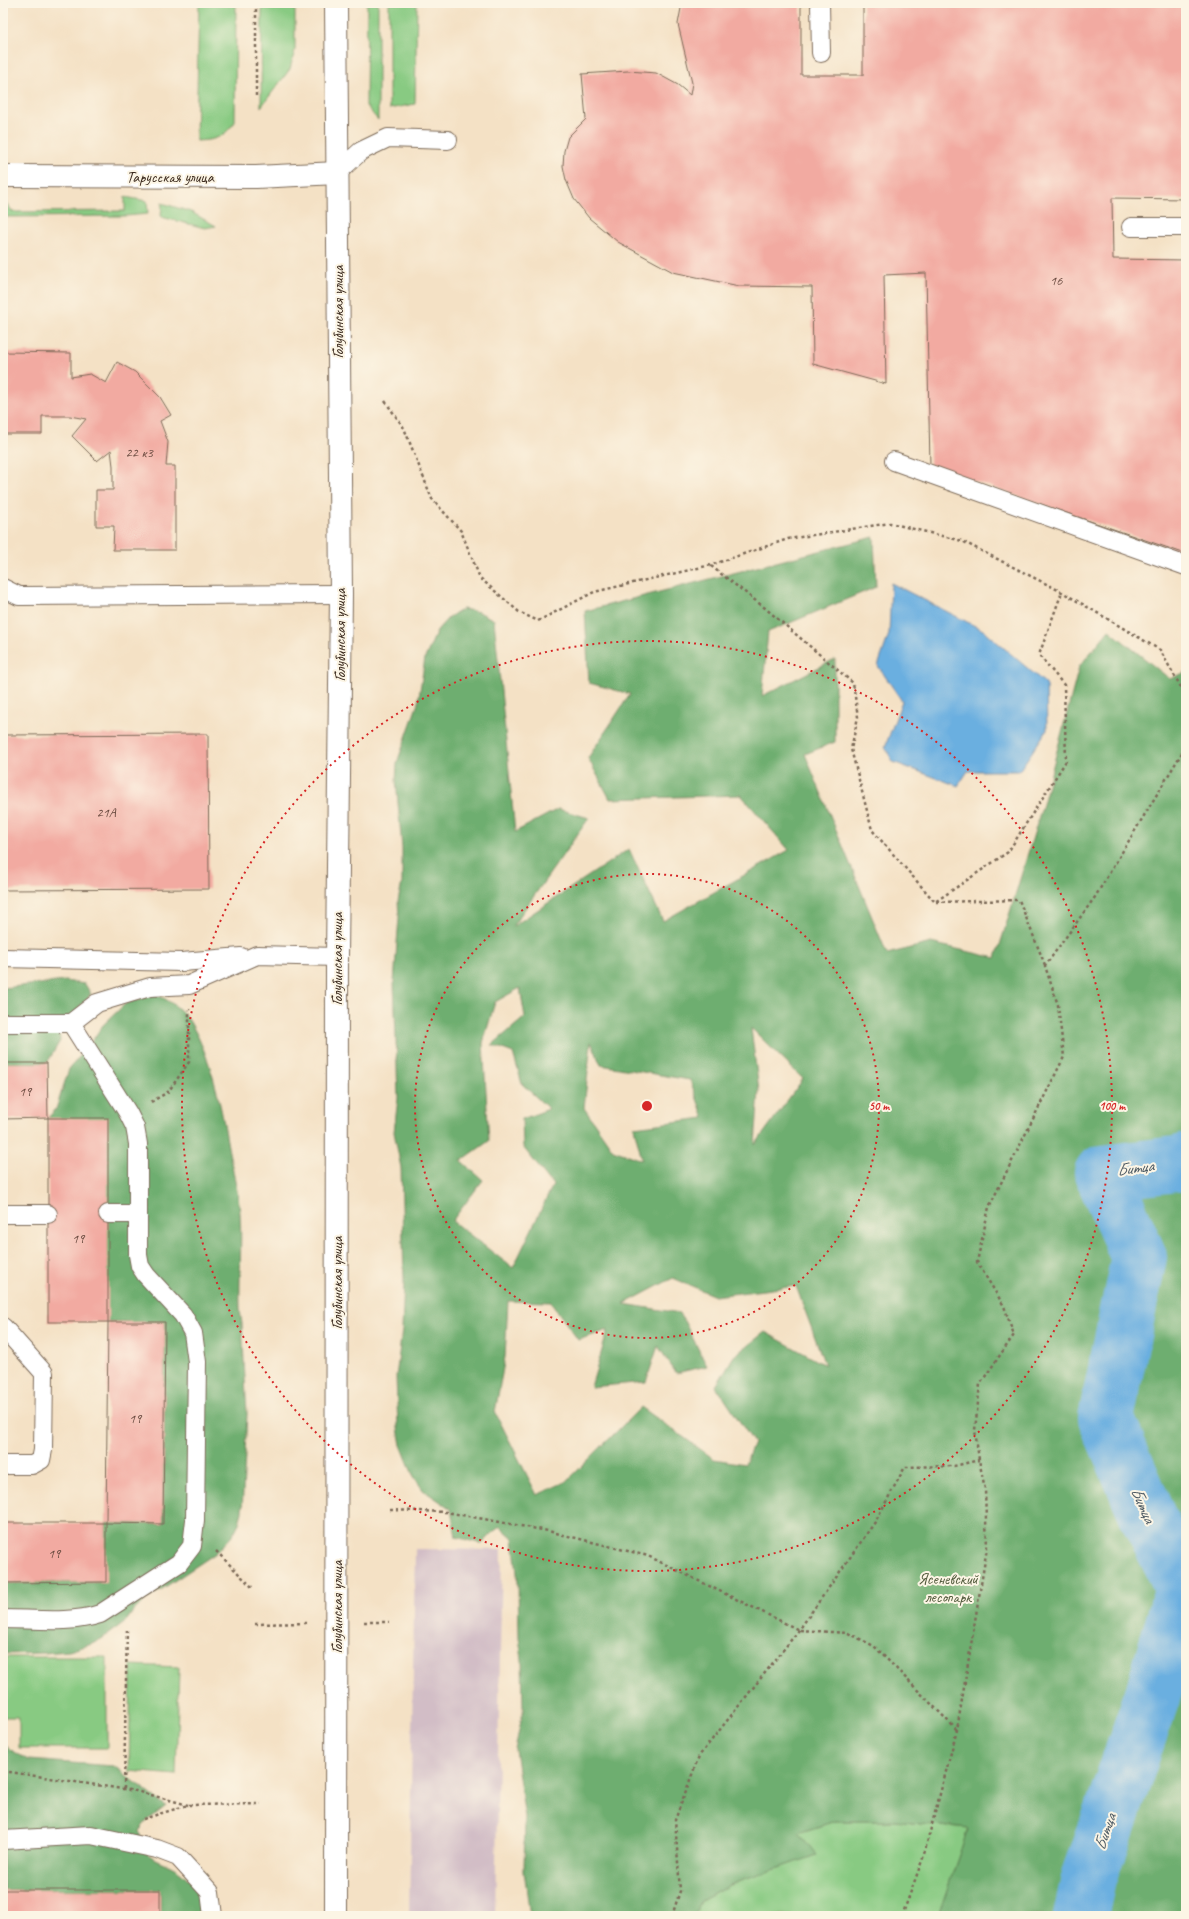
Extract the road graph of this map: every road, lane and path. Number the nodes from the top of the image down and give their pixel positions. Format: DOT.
graph roads {
  1 [pos="256,3"];
  2 [pos="336,3"];
  3 [pos="820,3"];
  4 [pos="821,53"];
  5 [pos="256,99"];
  6 [pos="448,140"];
  7 [pos="337,173"];
  8 [pos="3,176"];
  9 [pos="1186,226"];
  10 [pos="1131,227"];
  11 [pos="385,401"];
  12 [pos="894,461"];
  13 [pos="711,566"];
  14 [pos="1186,566"];
  15 [pos="3,588"];
  16 [pos="1062,592"];
  17 [pos="341,594"];
  18 [pos="1186,696"];
  19 [pos="1186,746"];
  20 [pos="936,902"];
  21 [pos="257,955"];
  22 [pos="337,957"];
  23 [pos="3,958"];
  24 [pos="1045,966"];
  25 [pos="189,985"];
  26 [pos="71,1023"];
  27 [pos="3,1024"];
  28 [pos="128,1113"];
  29 [pos="3,1214"];
  30 [pos="48,1214"];
  31 [pos="108,1214"];
  32 [pos="138,1214"];
  33 [pos="3,1327"];
  34 [pos="979,1460"];
  35 [pos="3,1465"];
  36 [pos="390,1510"];
  37 [pos="128,1596"];
  38 [pos="3,1619"];
  39 [pos="800,1630"];
  40 [pos="956,1730"];
  41 [pos="3,1771"];
  42 [pos="124,1789"];
  43 [pos="261,1804"];
  44 [pos="188,1805"];
  45 [pos="136,1821"];
  46 [pos="3,1840"];
  47 [pos="214,1916"];
  48 [pos="336,1916"];
  49 [pos="672,1916"];
  50 [pos="902,1916"];
  1 -- 5 [label="path"];
  2 -- 7 [label="street, Голубинская улица"];
  3 -- 4 [label="lane"];
  6 -- 7 [label="lane"];
  7 -- 8 [label="street, Тарусская улица"];
  7 -- 17 [label="street, Голубинская улица"];
  9 -- 10 [label="lane"];
  11 -- 13 [label="path"];
  12 -- 14 [label="lane"];
  13 -- 16 [label="path"];
  13 -- 20 [label="path"];
  15 -- 17 [label="lane"];
  16 -- 18 [label="path"];
  16 -- 20 [label="path"];
  17 -- 22 [label="street, Голубинская улица"];
  19 -- 24 [label="path"];
  20 -- 24 [label="path"];
  21 -- 22 [label="lane"];
  21 -- 23 [label="lane"];
  21 -- 25 [label="lane"];
  22 -- 48 [label="street, Голубинская улица"];
  24 -- 34 [label="path"];
  25 -- 26 [label="lane"];
  25 -- 28 [label="path"];
  26 -- 27 [label="lane"];
  26 -- 28 [label="lane"];
  28 -- 32 [label="lane"];
  29 -- 30 [label="lane"];
  31 -- 32 [label="lane"];
  32 -- 37 [label="lane"];
  33 -- 35 [label="lane"];
  34 -- 39 [label="path"];
  34 -- 40 [label="path"];
  36 -- 39 [label="path"];
  37 -- 38 [label="lane"];
  37 -- 42 [label="path"];
  39 -- 40 [label="path"];
  39 -- 49 [label="path"];
  40 -- 50 [label="path"];
  41 -- 42 [label="path"];
  42 -- 44 [label="path"];
  43 -- 44 [label="path"];
  44 -- 45 [label="path"];
  46 -- 47 [label="lane"];
}
